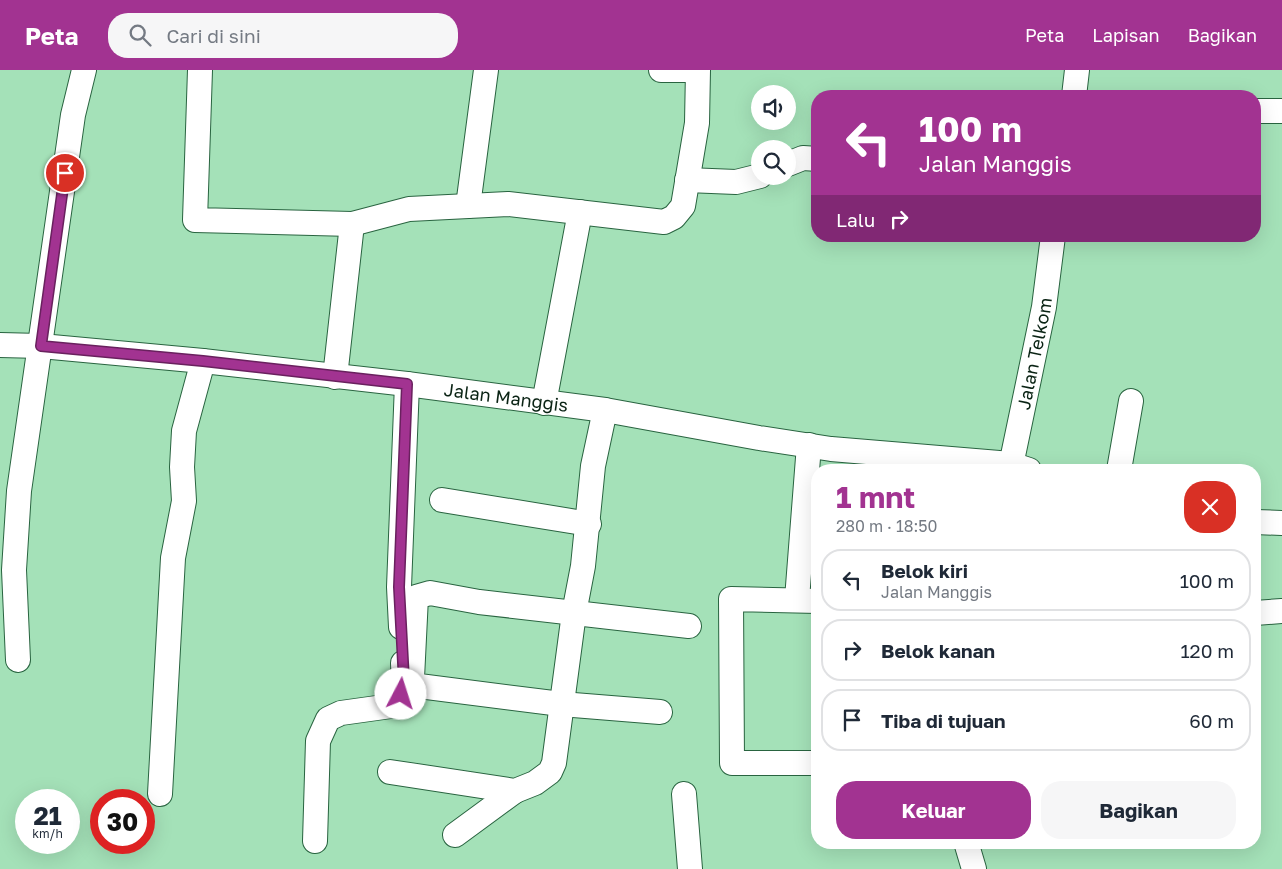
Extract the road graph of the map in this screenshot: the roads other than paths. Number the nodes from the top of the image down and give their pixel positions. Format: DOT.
graph roads {
  1 [pos="84,70"];
  2 [pos="200,70"];
  3 [pos="486,70"];
  4 [pos="661,70"];
  5 [pos="689,70"];
  6 [pos="698,70"];
  7 [pos="1077,70"];
  8 [pos="1075,90"];
  9 [pos="1261,111"];
  10 [pos="1282,111"];
  11 [pos="811,159"];
  12 [pos="796,161"];
  13 [pos="751,178"];
  14 [pos="687,180"];
  15 [pos="468,206"];
  16 [pos="580,212"];
  17 [pos="352,224"];
  18 [pos="1052,242"];
  19 [pos="0,345"];
  20 [pos="41,346"];
  21 [pos="203,361"];
  22 [pos="335,377"];
  23 [pos="407,384"];
  24 [pos="1130,401"];
  25 [pos="544,403"];
  26 [pos="605,410"];
  27 [pos="809,445"];
  28 [pos="981,464"];
  29 [pos="1018,464"];
  30 [pos="1120,464"];
  31 [pos="442,500"];
  32 [pos="1261,522"];
  33 [pos="1282,523"];
  34 [pos="589,524"];
  35 [pos="807,600"];
  36 [pos="1282,606"];
  37 [pos="1282,611"];
  38 [pos="574,613"];
  39 [pos="1261,613"];
  40 [pos="689,626"];
  41 [pos="18,660"];
  42 [pos="561,704"];
  43 [pos="660,712"];
  44 [pos="811,763"];
  45 [pos="390,772"];
  46 [pos="515,791"];
  47 [pos="160,794"];
  48 [pos="684,794"];
  49 [pos="455,836"];
  50 [pos="315,841"];
  51 [pos="968,849"];
  52 [pos="690,869"];
  53 [pos="974,869"];
  1 -- 20 [label="street"];
  2 -- 17 [label="street"];
  3 -- 15 [label="street"];
  4 -- 5 [label="street"];
  6 -- 14 [label="street"];
  7 -- 8 [label="street"];
  9 -- 10 [label="street"];
  11 -- 12 [label="street"];
  13 -- 14 [label="street"];
  14 -- 16 [label="street"];
  15 -- 16 [label="street"];
  15 -- 17 [label="street"];
  16 -- 25 [label="street"];
  17 -- 22 [label="street"];
  18 -- 29 [label="street, Jalan Telkom"];
  19 -- 20 [label="street, Jalan Manggis"];
  20 -- 21 [label="street, Jalan Manggis"];
  20 -- 41 [label="street"];
  21 -- 22 [label="street, Jalan Manggis"];
  21 -- 47 [label="street"];
  22 -- 23 [label="street, Jalan Manggis"];
  23 -- 25 [label="street, Jalan Manggis"];
  23 -- 50 [label="street"];
  24 -- 30 [label="street"];
  25 -- 26 [label="street, Jalan Manggis"];
  26 -- 27 [label="street, Jalan Manggis"];
  26 -- 34 [label="street"];
  27 -- 28 [label="street, Jalan Manggis"];
  27 -- 35 [label="street"];
  31 -- 34 [label="street"];
  32 -- 33 [label="street"];
  34 -- 38 [label="street"];
  35 -- 44 [label="street"];
  36 -- 37 [label="street"];
  37 -- 39 [label="street"];
  38 -- 40 [label="street"];
  38 -- 42 [label="street"];
  38 -- 42 [label="street"];
  42 -- 43 [label="street"];
  42 -- 46 [label="street"];
  45 -- 46 [label="street"];
  46 -- 49 [label="street"];
  48 -- 52 [label="street"];
  51 -- 53 [label="street"];
}
